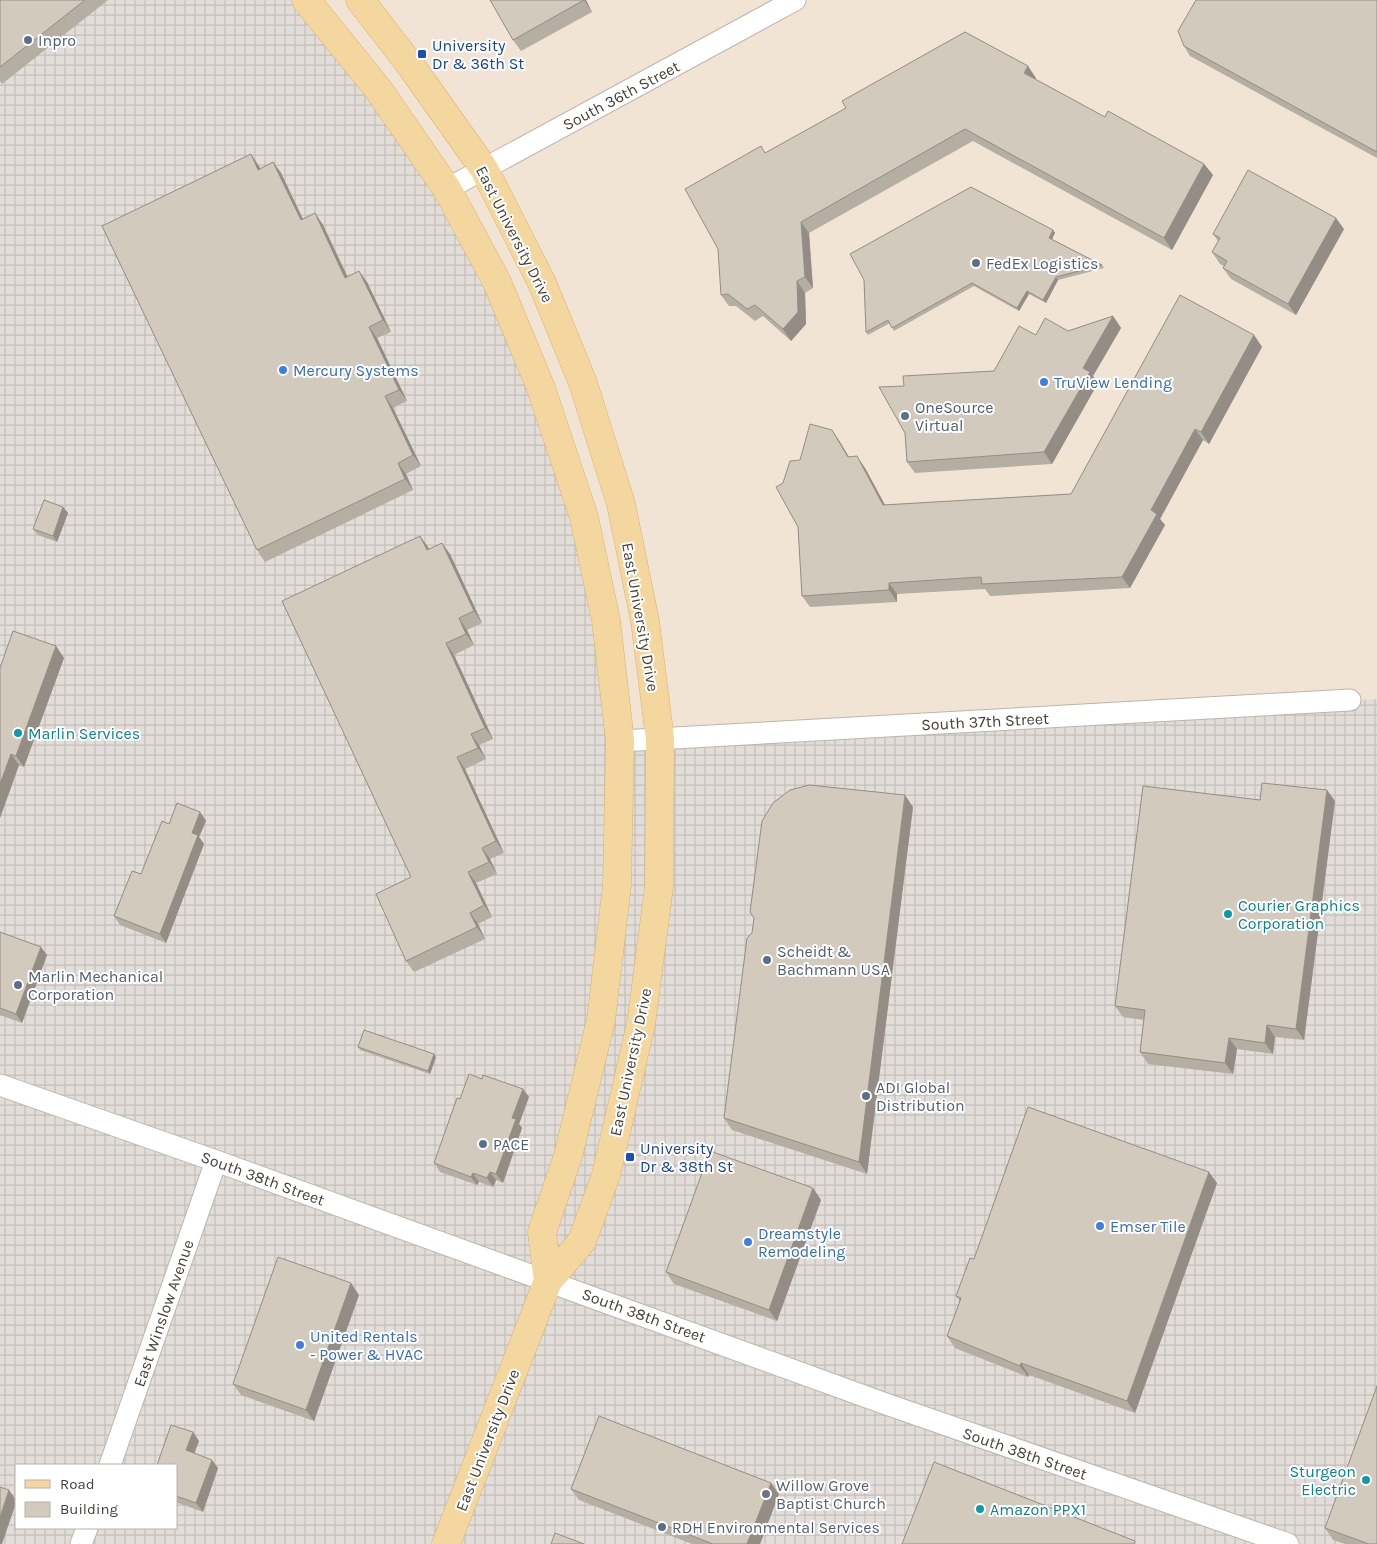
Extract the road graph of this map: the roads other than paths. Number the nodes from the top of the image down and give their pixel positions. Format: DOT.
graph roads {
  1 [pos="306,0"];
  2 [pos="360,0"];
  3 [pos="795,0"];
  4 [pos="484,169"];
  5 [pos="447,189"];
  6 [pos="1350,700"];
  7 [pos="660,739"];
  8 [pos="620,741"];
  9 [pos="0,1085"];
  10 [pos="216,1160"];
  11 [pos="548,1280"];
  12 [pos="110,1464"];
  13 [pos="87,1529"];
  14 [pos="81,1544"];
  15 [pos="446,1544"];
  16 [pos="1289,1544"];
  1 -- 5 [label="main road, East University Drive"];
  2 -- 4 [label="main road, East University Drive"];
  3 -- 4 [label="street, South 36th Street"];
  4 -- 5 [label="street, South 36th Street"];
  4 -- 7 [label="main road, East University Drive"];
  5 -- 8 [label="main road, East University Drive"];
  6 -- 7 [label="street, South 37th Street"];
  7 -- 8 [label="street, South 37th Street"];
  7 -- 11 [label="main road, East University Drive"];
  8 -- 11 [label="main road, East University Drive"];
  9 -- 10 [label="street, South 38th Street"];
  10 -- 11 [label="street, South 38th Street"];
  10 -- 12 [label="street, East Winslow Avenue"];
  11 -- 15 [label="main road, East University Drive"];
  11 -- 16 [label="street, South 38th Street"];
  13 -- 14 [label="street"];
}
